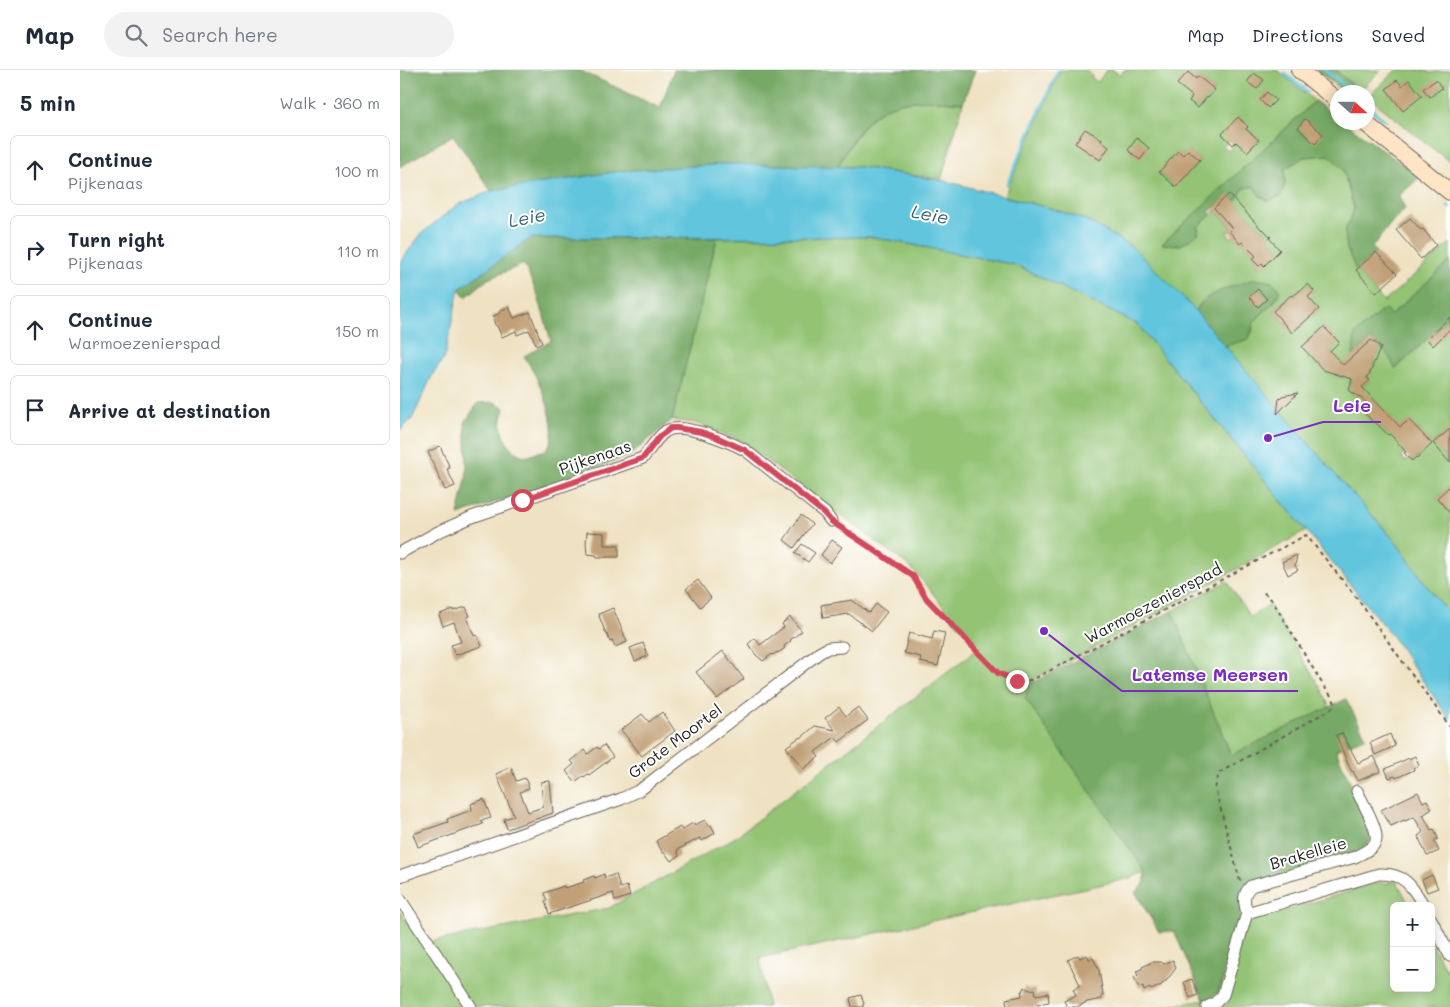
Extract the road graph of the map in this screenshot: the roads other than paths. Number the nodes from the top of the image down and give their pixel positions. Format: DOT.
graph roads {
  1 [pos="1299,70"];
  2 [pos="1330,95"];
  3 [pos="1374,130"];
  4 [pos="1450,192"];
  5 [pos="831,521"];
  6 [pos="400,553"];
  7 [pos="842,647"];
  8 [pos="1357,791"];
  9 [pos="400,876"];
  10 [pos="400,899"];
  11 [pos="1421,902"];
  12 [pos="1247,913"];
  13 [pos="1435,927"];
  14 [pos="1450,956"];
  15 [pos="471,1007"];
  16 [pos="1207,1007"];
  1 -- 2 [label="main road"];
  3 -- 4 [label="main road"];
  5 -- 6 [label="street, Pijkenaas"];
  7 -- 9 [label="street, Grote Moortel"];
  8 -- 12 [label="street, Brakelleie"];
  10 -- 15 [label="street"];
  11 -- 12 [label="street"];
  12 -- 16 [label="street"];
  13 -- 14 [label="street"];
}
